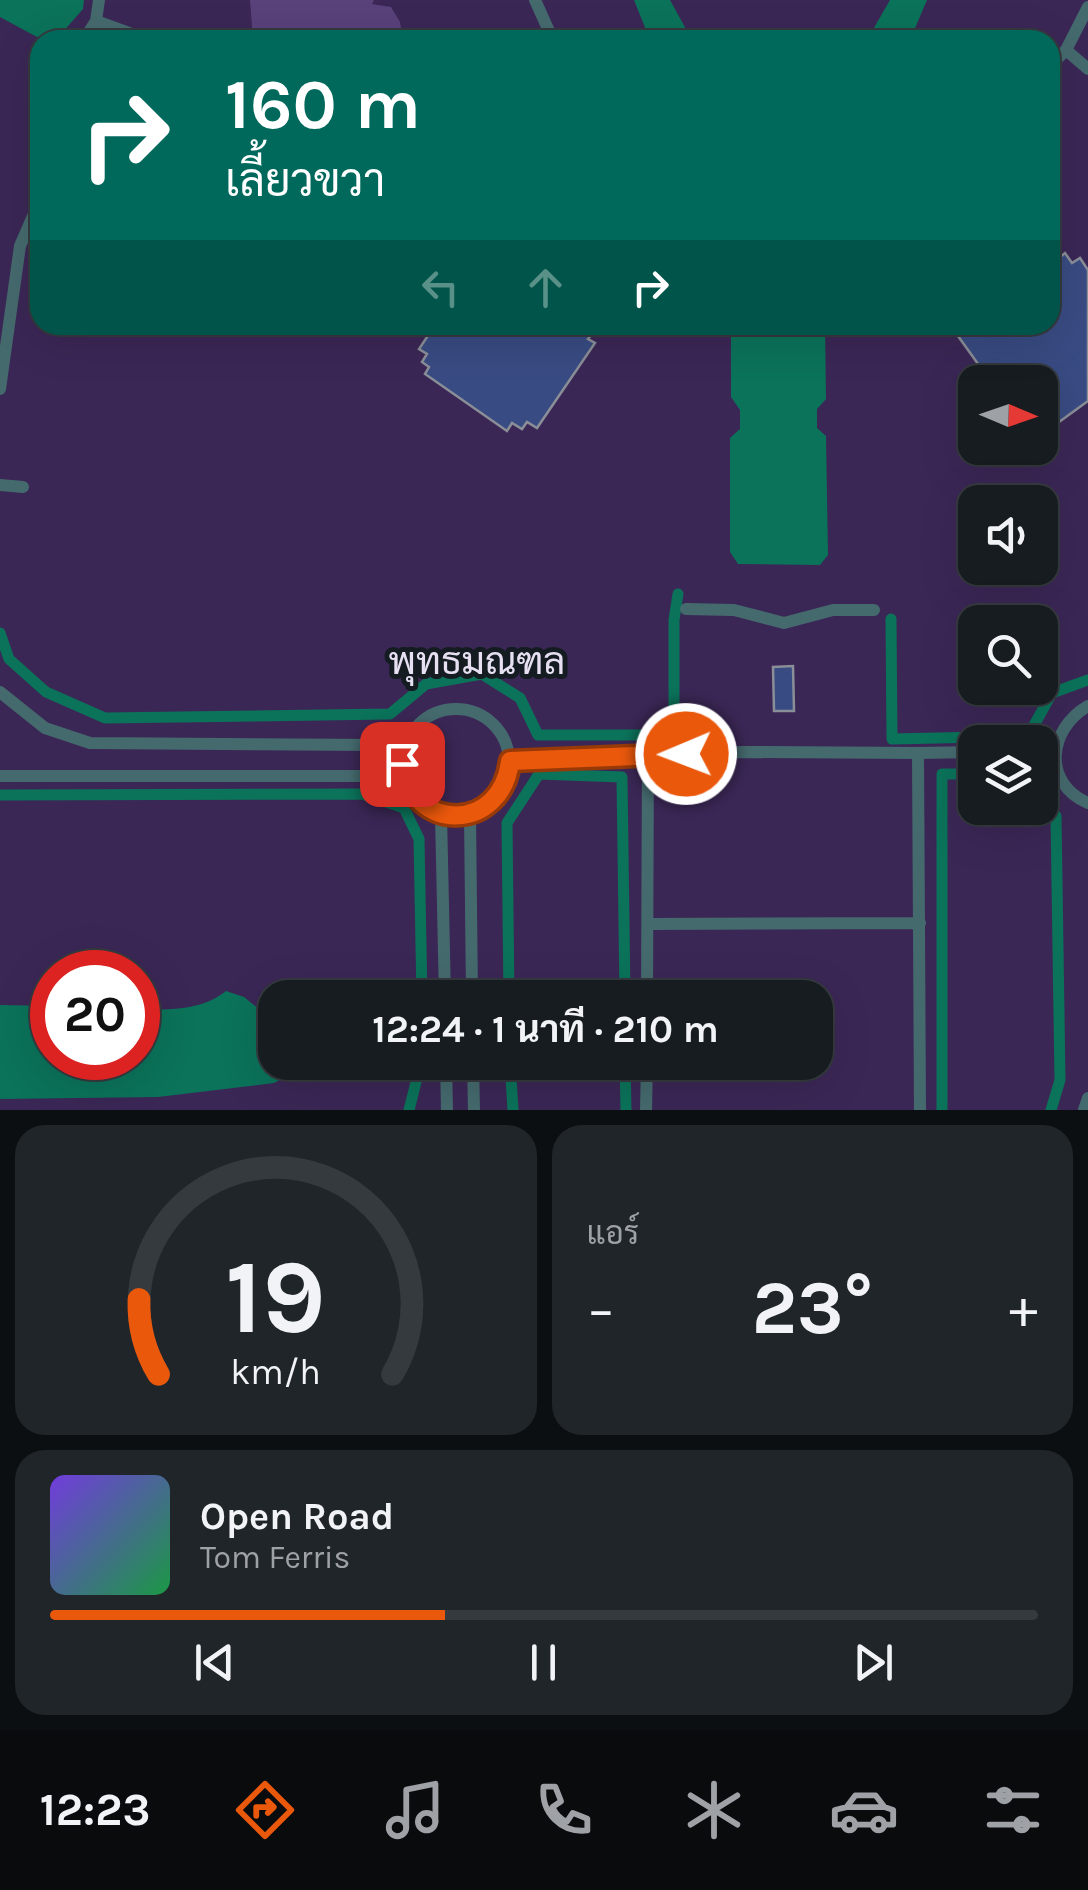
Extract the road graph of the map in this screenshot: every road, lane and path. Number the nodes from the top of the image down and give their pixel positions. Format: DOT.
graph roads {
  1 [pos="99,0"];
  2 [pos="535,0"];
  3 [pos="1088,8"];
  4 [pos="96,21"];
  5 [pos="90,30"];
  6 [pos="121,30"];
  7 [pos="548,30"];
  8 [pos="1066,50"];
  9 [pos="1060,56"];
  10 [pos="1088,69"];
  11 [pos="30,223"];
  12 [pos="0,388"];
  13 [pos="0,485"];
  14 [pos="23,487"];
  15 [pos="686,609"];
  16 [pos="874,610"];
  17 [pos="0,692"];
  18 [pos="1088,706"];
  19 [pos="1058,734"];
  20 [pos="408,738"];
  21 [pos="958,752"];
  22 [pos="918,753"];
  23 [pos="648,754"];
  24 [pos="510,761"];
  25 [pos="1058,775"];
  26 [pos="0,776"];
  27 [pos="410,789"];
  28 [pos="1088,803"];
  29 [pos="441,814"];
  30 [pos="470,814"];
  31 [pos="920,923"];
  32 [pos="648,924"];
  33 [pos="445,980"];
  34 [pos="472,980"];
  35 [pos="647,980"];
  36 [pos="447,1080"];
  37 [pos="474,1080"];
  38 [pos="647,1080"];
  39 [pos="1088,1098"];
  40 [pos="444,1110"];
  41 [pos="477,1110"];
  42 [pos="646,1110"];
  43 [pos="920,1110"];
  44 [pos="1084,1110"];
  1 -- 4 [label="street"];
  2 -- 7 [label="street"];
  3 -- 8 [label="street"];
  4 -- 5 [label="street"];
  4 -- 6 [label="street"];
  8 -- 9 [label="street"];
  8 -- 10 [label="street"];
  11 -- 12 [label="street"];
  13 -- 14 [label="street"];
  15 -- 16 [label="street"];
  17 -- 20 [label="street"];
  18 -- 19 [label="street"];
  20 -- 24 [label="street"];
  20 -- 27 [label="street"];
  21 -- 22 [label="street"];
  22 -- 23 [label="street"];
  22 -- 31 [label="street"];
  23 -- 24 [label="street"];
  23 -- 32 [label="street"];
  24 -- 30 [label="street"];
  25 -- 28 [label="street"];
  26 -- 27 [label="street"];
  27 -- 29 [label="street"];
  29 -- 30 [label="street"];
  29 -- 33 [label="street"];
  30 -- 34 [label="street"];
  31 -- 32 [label="street"];
  31 -- 43 [label="street"];
  32 -- 35 [label="street"];
  36 -- 40 [label="street"];
  37 -- 41 [label="street"];
  38 -- 42 [label="street"];
  39 -- 44 [label="street"];
}
